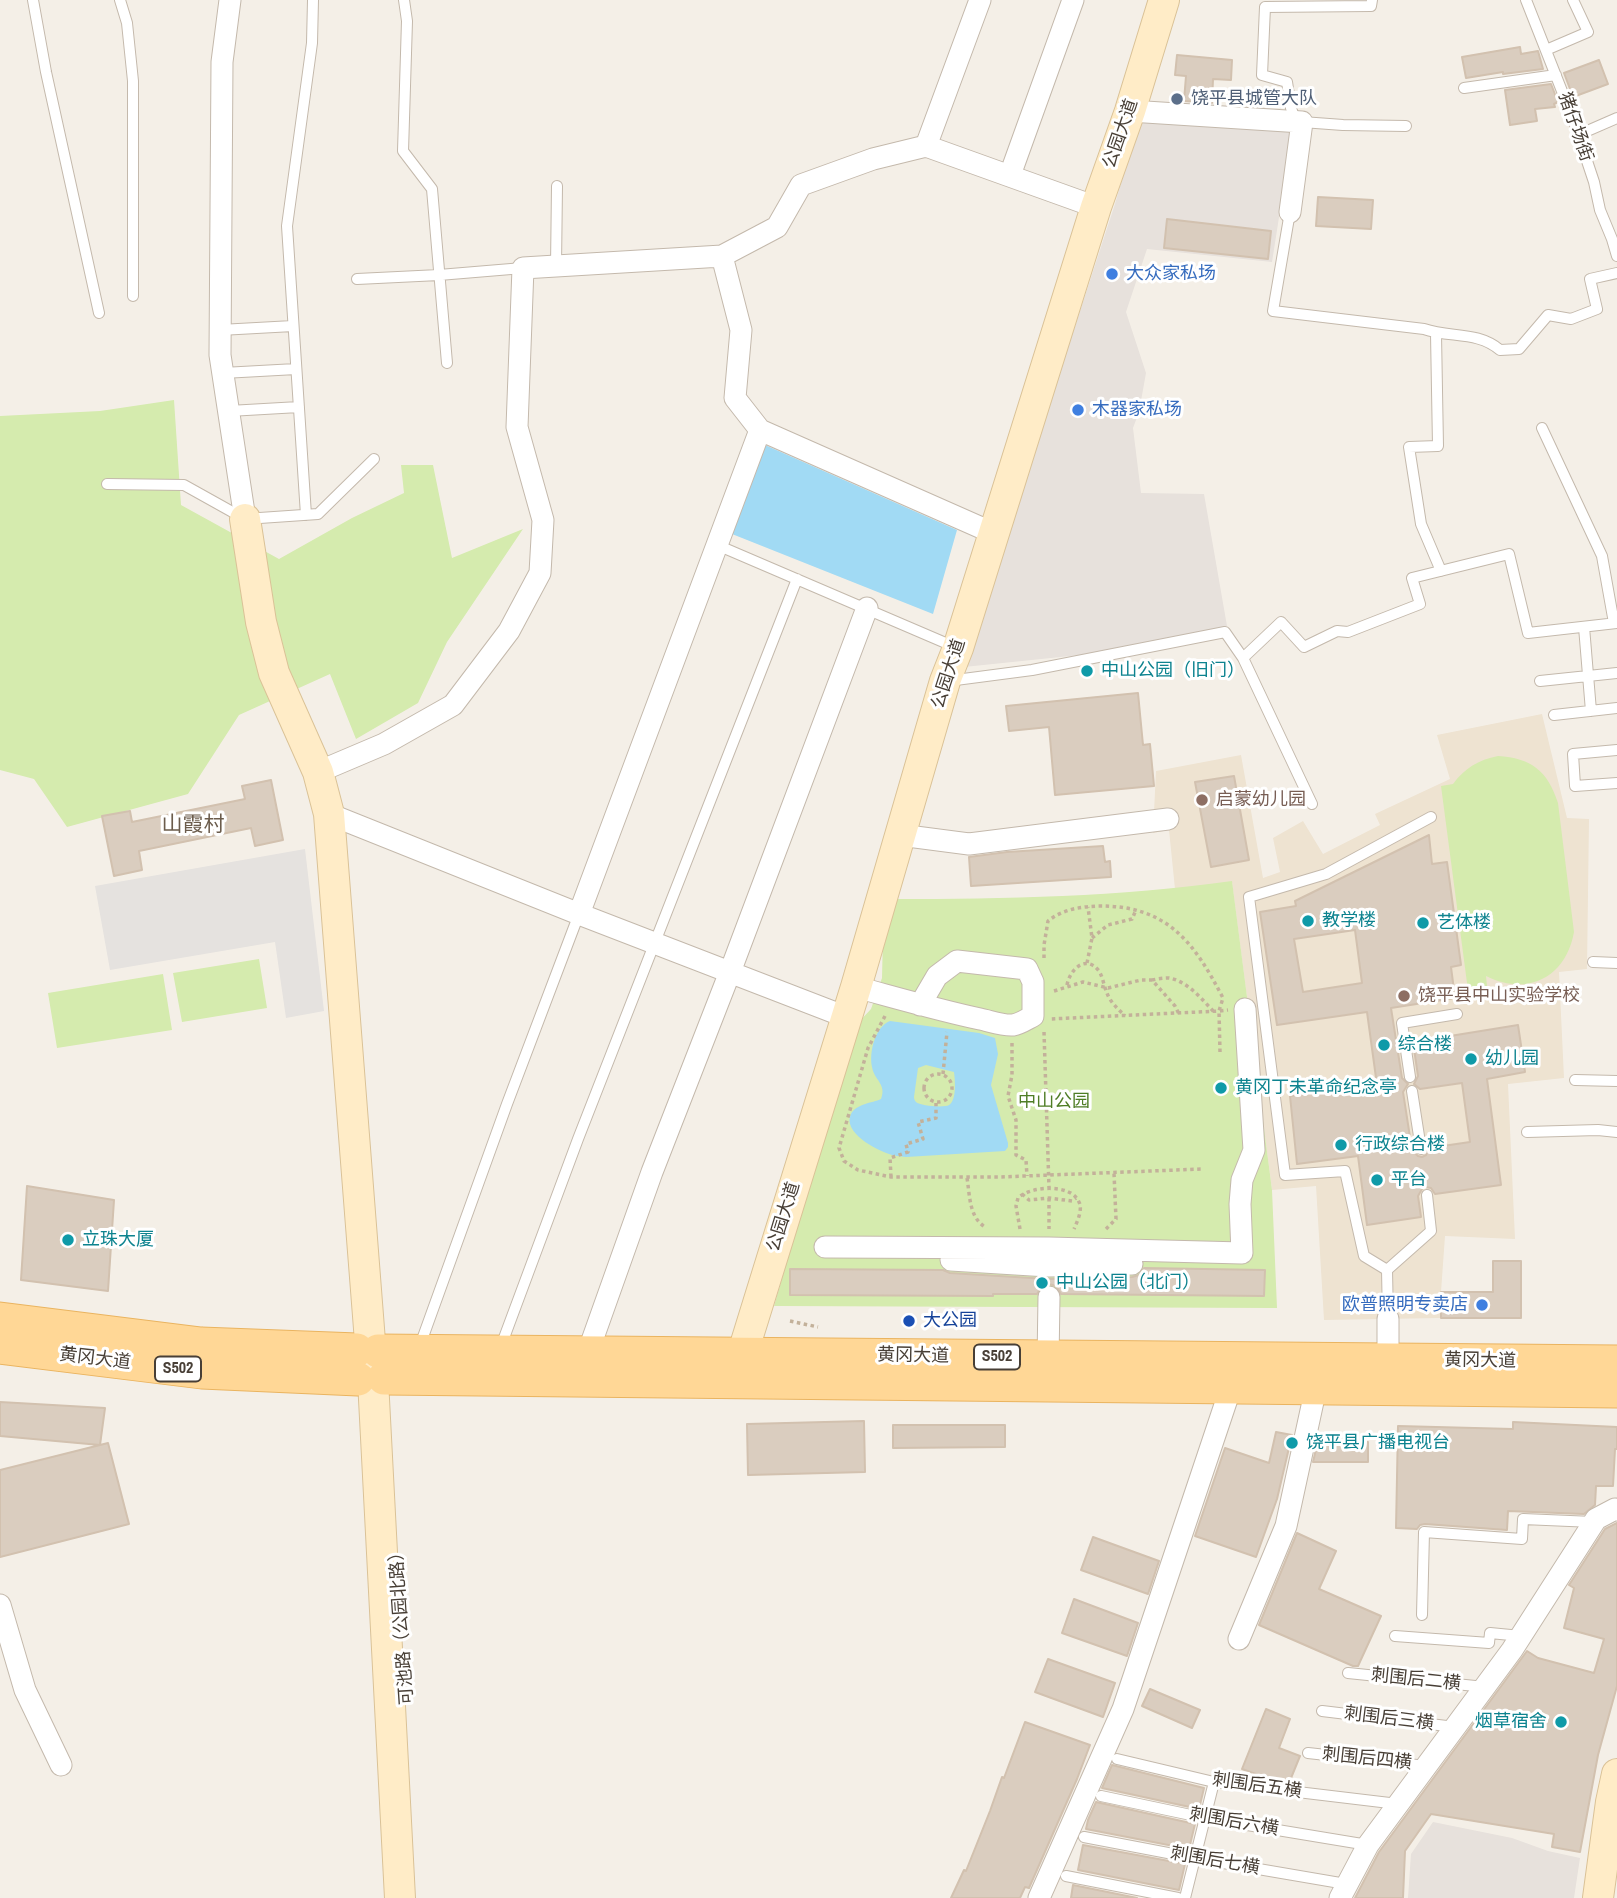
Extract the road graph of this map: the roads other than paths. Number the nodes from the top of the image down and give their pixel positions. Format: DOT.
graph roads {
  1 [pos="33,0"];
  2 [pos="120,0"];
  3 [pos="230,0"];
  4 [pos="313,0"];
  5 [pos="404,0"];
  6 [pos="980,0"];
  7 [pos="1073,0"];
  8 [pos="1164,0"];
  9 [pos="1372,0"];
  10 [pos="1526,0"];
  11 [pos="1573,0"];
  12 [pos="1546,50"];
  13 [pos="1556,75"];
  14 [pos="1464,88"];
  15 [pos="1130,111"];
  16 [pos="1617,118"];
  17 [pos="1302,122"];
  18 [pos="1406,126"];
  19 [pos="1578,135"];
  20 [pos="926,146"];
  21 [pos="1010,175"];
  22 [pos="557,186"];
  23 [pos="1096,207"];
  24 [pos="1290,212"];
  25 [pos="1613,228"];
  26 [pos="722,256"];
  27 [pos="1617,256"];
  28 [pos="556,266"];
  29 [pos="523,268"];
  30 [pos="1617,273"];
  31 [pos="439,275"];
  32 [pos="357,279"];
  33 [pos="133,296"];
  34 [pos="99,313"];
  35 [pos="293,326"];
  36 [pos="220,330"];
  37 [pos="1436,334"];
  38 [pos="447,363"];
  39 [pos="296,369"];
  40 [pos="223,373"];
  41 [pos="299,407"];
  42 [pos="229,411"];
  43 [pos="1542,428"];
  44 [pos="760,430"];
  45 [pos="374,459"];
  46 [pos="107,484"];
  47 [pos="306,515"];
  48 [pos="245,519"];
  49 [pos="993,533"];
  50 [pos="717,545"];
  51 [pos="1441,571"];
  52 [pos="797,579"];
  53 [pos="867,608"];
  54 [pos="1616,623"];
  55 [pos="1584,627"];
  56 [pos="958,648"];
  57 [pos="1243,659"];
  58 [pos="1617,673"];
  59 [pos="1589,676"];
  60 [pos="945,681"];
  61 [pos="1540,681"];
  62 [pos="1617,708"];
  63 [pos="1591,711"];
  64 [pos="1555,715"];
  65 [pos="1617,750"];
  66 [pos="318,772"];
  67 [pos="1617,783"];
  68 [pos="1312,804"];
  69 [pos="329,814"];
  70 [pos="1431,817"];
  71 [pos="1168,819"];
  72 [pos="900,835"];
  73 [pos="579,914"];
  74 [pos="654,943"];
  75 [pos="1593,962"];
  76 [pos="1617,963"];
  77 [pos="730,972"];
  78 [pos="856,987"];
  79 [pos="920,1005"];
  80 [pos="1245,1009"];
  81 [pos="1457,1014"];
  82 [pos="846,1017"];
  83 [pos="1410,1077"];
  84 [pos="1575,1080"];
  85 [pos="1617,1081"];
  86 [pos="1412,1090"];
  87 [pos="1527,1132"];
  88 [pos="1617,1132"];
  89 [pos="1421,1149"];
  90 [pos="1427,1195"];
  91 [pos="825,1247"];
  92 [pos="912,1247"];
  93 [pos="1196,1252"];
  94 [pos="1387,1270"];
  95 [pos="1049,1297"];
  96 [pos="0,1319"];
  97 [pos="1388,1319"];
  98 [pos="0,1347"];
  99 [pos="418,1350"];
  100 [pos="499,1352"];
  101 [pos="588,1352"];
  102 [pos="743,1352"];
  103 [pos="372,1359"];
  104 [pos="1048,1361"];
  105 [pos="1388,1361"];
  106 [pos="1617,1362"];
  107 [pos="1317,1383"];
  108 [pos="1231,1384"];
  109 [pos="1617,1391"];
  110 [pos="1617,1510"];
  111 [pos="1593,1522"];
  112 [pos="0,1605"];
  113 [pos="1422,1615"];
  114 [pos="1395,1636"];
  115 [pos="1521,1636"];
  116 [pos="1239,1639"];
  117 [pos="1348,1673"];
  118 [pos="1485,1687"];
  119 [pos="1322,1711"];
  120 [pos="1455,1727"];
  121 [pos="1308,1753"];
  122 [pos="1117,1759"];
  123 [pos="61,1765"];
  124 [pos="1426,1766"];
  125 [pos="1617,1774"];
  126 [pos="1214,1782"];
  127 [pos="1101,1796"];
  128 [pos="1398,1804"];
  129 [pos="1205,1818"];
  130 [pos="1084,1837"];
  131 [pos="1368,1845"];
  132 [pos="1194,1858"];
  133 [pos="1066,1876"];
  134 [pos="1603,1884"];
  135 [pos="1343,1891"];
  136 [pos="400,1898"];
  137 [pos="421,1898"];
  138 [pos="1039,1898"];
  139 [pos="1178,1898"];
  140 [pos="1185,1898"];
  1 -- 34 [label="lane"];
  2 -- 33 [label="lane"];
  3 -- 36 [label="street"];
  4 -- 35 [label="lane"];
  5 -- 31 [label="lane"];
  6 -- 20 [label="street"];
  7 -- 21 [label="street"];
  8 -- 15 [label="main road, 公园大道"];
  9 -- 17 [label="lane"];
  10 -- 12 [label="lane, 猪仔场街"];
  11 -- 12 [label="lane"];
  12 -- 13 [label="lane, 猪仔场街"];
  13 -- 14 [label="lane"];
  13 -- 19 [label="lane, 猪仔场街"];
  15 -- 17 [label="street"];
  15 -- 23 [label="main road, 公园大道"];
  16 -- 19 [label="lane"];
  17 -- 18 [label="lane"];
  17 -- 24 [label="street"];
  19 -- 25 [label="lane, 猪仔场街"];
  20 -- 21 [label="street"];
  20 -- 26 [label="street"];
  21 -- 23 [label="street"];
  22 -- 28 [label="lane"];
  23 -- 49 [label="main road, 公园大道"];
  24 -- 37 [label="lane"];
  25 -- 27 [label="lane, 猪仔场街"];
  26 -- 28 [label="street"];
  26 -- 44 [label="street"];
  28 -- 29 [label="street"];
  29 -- 31 [label="lane"];
  29 -- 66 [label="street"];
  30 -- 37 [label="lane"];
  31 -- 32 [label="lane"];
  31 -- 38 [label="lane"];
  35 -- 36 [label="lane"];
  35 -- 39 [label="lane"];
  36 -- 40 [label="street"];
  37 -- 51 [label="lane"];
  39 -- 40 [label="lane"];
  39 -- 41 [label="lane"];
  40 -- 42 [label="street"];
  41 -- 42 [label="lane"];
  41 -- 47 [label="lane"];
  42 -- 48 [label="street"];
  43 -- 54 [label="lane"];
  44 -- 49 [label="street"];
  44 -- 50 [label="street"];
  45 -- 47 [label="lane"];
  46 -- 48 [label="lane"];
  47 -- 48 [label="lane"];
  48 -- 66 [label="main road"];
  49 -- 56 [label="main road, 公园大道"];
  50 -- 52 [label="lane"];
  50 -- 73 [label="street"];
  51 -- 55 [label="lane"];
  51 -- 57 [label="lane"];
  52 -- 53 [label="lane"];
  52 -- 74 [label="lane"];
  53 -- 56 [label="lane"];
  53 -- 77 [label="street"];
  54 -- 55 [label="lane"];
  55 -- 59 [label="lane"];
  56 -- 60 [label="main road, 公园大道"];
  57 -- 60 [label="lane"];
  57 -- 68 [label="lane"];
  58 -- 59 [label="lane"];
  59 -- 61 [label="lane"];
  59 -- 63 [label="lane"];
  60 -- 72 [label="main road, 公园大道"];
  62 -- 63 [label="lane"];
  63 -- 64 [label="lane"];
  65 -- 67 [label="lane"];
  66 -- 69 [label="main road"];
  69 -- 73 [label="street"];
  69 -- 103 [label="main road"];
  70 -- 94 [label="lane"];
  71 -- 72 [label="street"];
  72 -- 78 [label="main road, 公园大道"];
  73 -- 74 [label="street"];
  73 -- 99 [label="lane"];
  74 -- 77 [label="street"];
  74 -- 100 [label="lane"];
  75 -- 76 [label="lane"];
  77 -- 82 [label="street"];
  77 -- 101 [label="street"];
  78 -- 79 [label="street"];
  78 -- 82 [label="main road, 公园大道"];
  79 -- 79 [label="street"];
  80 -- 93 [label="street"];
  81 -- 83 [label="lane"];
  82 -- 102 [label="main road, 公园大道"];
  84 -- 85 [label="lane"];
  86 -- 89 [label="lane"];
  87 -- 88 [label="lane"];
  90 -- 94 [label="lane"];
  91 -- 92 [label="street"];
  92 -- 93 [label="street"];
  92 -- 93 [label="street"];
  94 -- 97 [label="lane"];
  95 -- 104 [label="street"];
  96 -- 103 [label="main road, 黄冈大道 / S502"];
  97 -- 105 [label="street"];
  98 -- 103 [label="main road, 黄冈大道 / S502"];
  103 -- 106 [label="main road, 黄冈大道 / S502"];
  103 -- 109 [label="main road, 黄冈大道 / S502"];
  103 -- 136 [label="main road, 可池路（公园北路）"];
  103 -- 137 [label="main road, 可池路（公园北路）"];
  107 -- 116 [label="street"];
  108 -- 138 [label="street"];
  110 -- 111 [label="street"];
  111 -- 113 [label="lane"];
  111 -- 115 [label="street"];
  112 -- 123 [label="street"];
  114 -- 115 [label="lane"];
  115 -- 118 [label="street"];
  117 -- 118 [label="lane, 刺围后二横"];
  118 -- 120 [label="street"];
  119 -- 120 [label="lane, 刺围后三横"];
  120 -- 124 [label="street"];
  121 -- 124 [label="lane, 刺围后四横"];
  122 -- 126 [label="lane, 刺围后五横"];
  124 -- 128 [label="street"];
  125 -- 134 [label="main road"];
  126 -- 128 [label="lane, 刺围后五横"];
  126 -- 129 [label="lane"];
  127 -- 129 [label="lane, 刺围后六横"];
  128 -- 131 [label="street"];
  129 -- 131 [label="lane, 刺围后六横"];
  129 -- 132 [label="lane"];
  130 -- 132 [label="lane, 刺围后七横"];
  131 -- 135 [label="street"];
  132 -- 135 [label="lane, 刺围后七横"];
  132 -- 140 [label="lane"];
  133 -- 139 [label="lane"];
}
